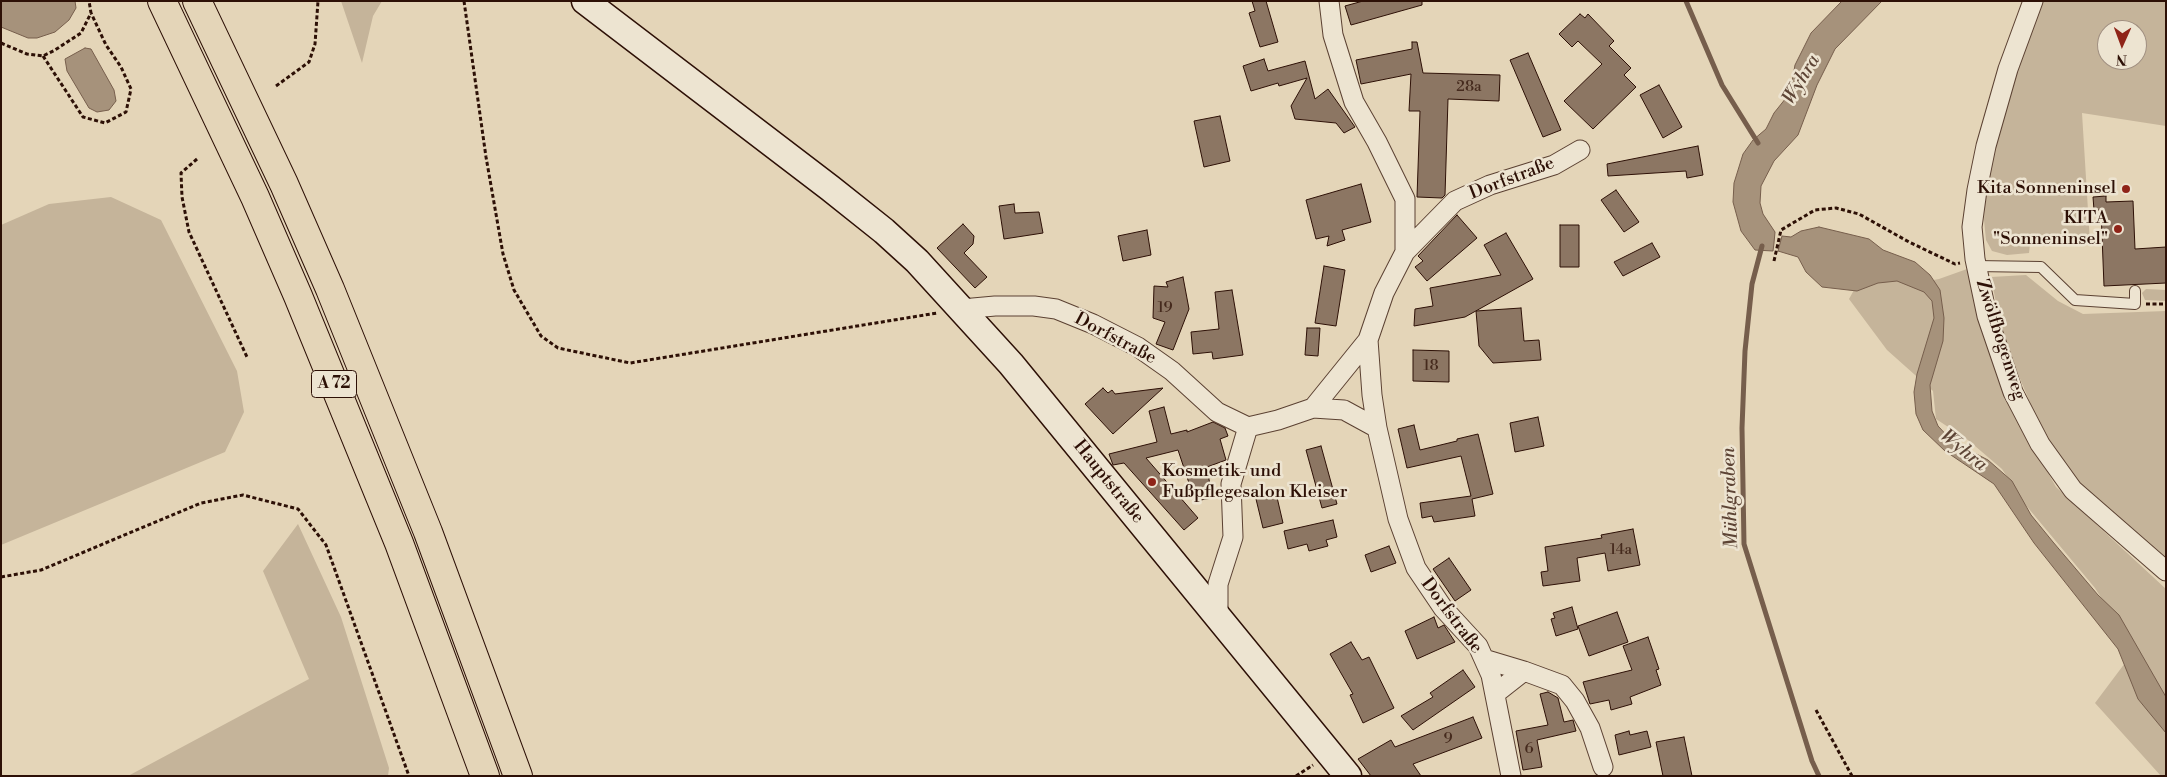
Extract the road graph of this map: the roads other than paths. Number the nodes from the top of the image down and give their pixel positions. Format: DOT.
graph roads {
  1 [pos="162,1"];
  2 [pos="197,1"];
  3 [pos="584,1"];
  4 [pos="1329,1"];
  5 [pos="2033,1"];
  6 [pos="1580,150"];
  7 [pos="1405,252"];
  8 [pos="1975,262"];
  9 [pos="2135,291"];
  10 [pos="962,309"];
  11 [pos="1368,340"];
  12 [pos="1312,408"];
  13 [pos="1248,427"];
  14 [pos="1378,428"];
  15 [pos="2166,571"];
  16 [pos="1218,616"];
  17 [pos="1484,660"];
  18 [pos="1524,671"];
  19 [pos="1496,693"];
  20 [pos="1603,767"];
  21 [pos="485,776"];
  22 [pos="518,776"];
  23 [pos="1348,776"];
  24 [pos="1511,776"];
  1 -- 21 [label="highway, A 72"];
  2 -- 22 [label="highway, A 72"];
  3 -- 10 [label="main road, Hauptstraße"];
  4 -- 7 [label="street, Dorfstraße"];
  5 -- 8 [label="street, Zwölfbogenweg"];
  6 -- 7 [label="street, Dorfstraße"];
  7 -- 11 [label="street, Dorfstraße"];
  8 -- 9 [label="lane"];
  8 -- 15 [label="street, Zwölfbogenweg"];
  10 -- 13 [label="street, Dorfstraße"];
  10 -- 16 [label="main road, Hauptstraße"];
  11 -- 12 [label="street, Dorfstraße"];
  11 -- 14 [label="street, Dorfstraße"];
  12 -- 13 [label="street"];
  12 -- 14 [label="street"];
  13 -- 16 [label="street"];
  14 -- 17 [label="street, Dorfstraße"];
  16 -- 23 [label="main road, Hauptstraße"];
  17 -- 18 [label="street, Dorfstraße"];
  17 -- 19 [label="street, Dorfstraße"];
  18 -- 19 [label="street"];
  18 -- 20 [label="street, Dorfstraße"];
  19 -- 24 [label="street, Dorfstraße"];
}
